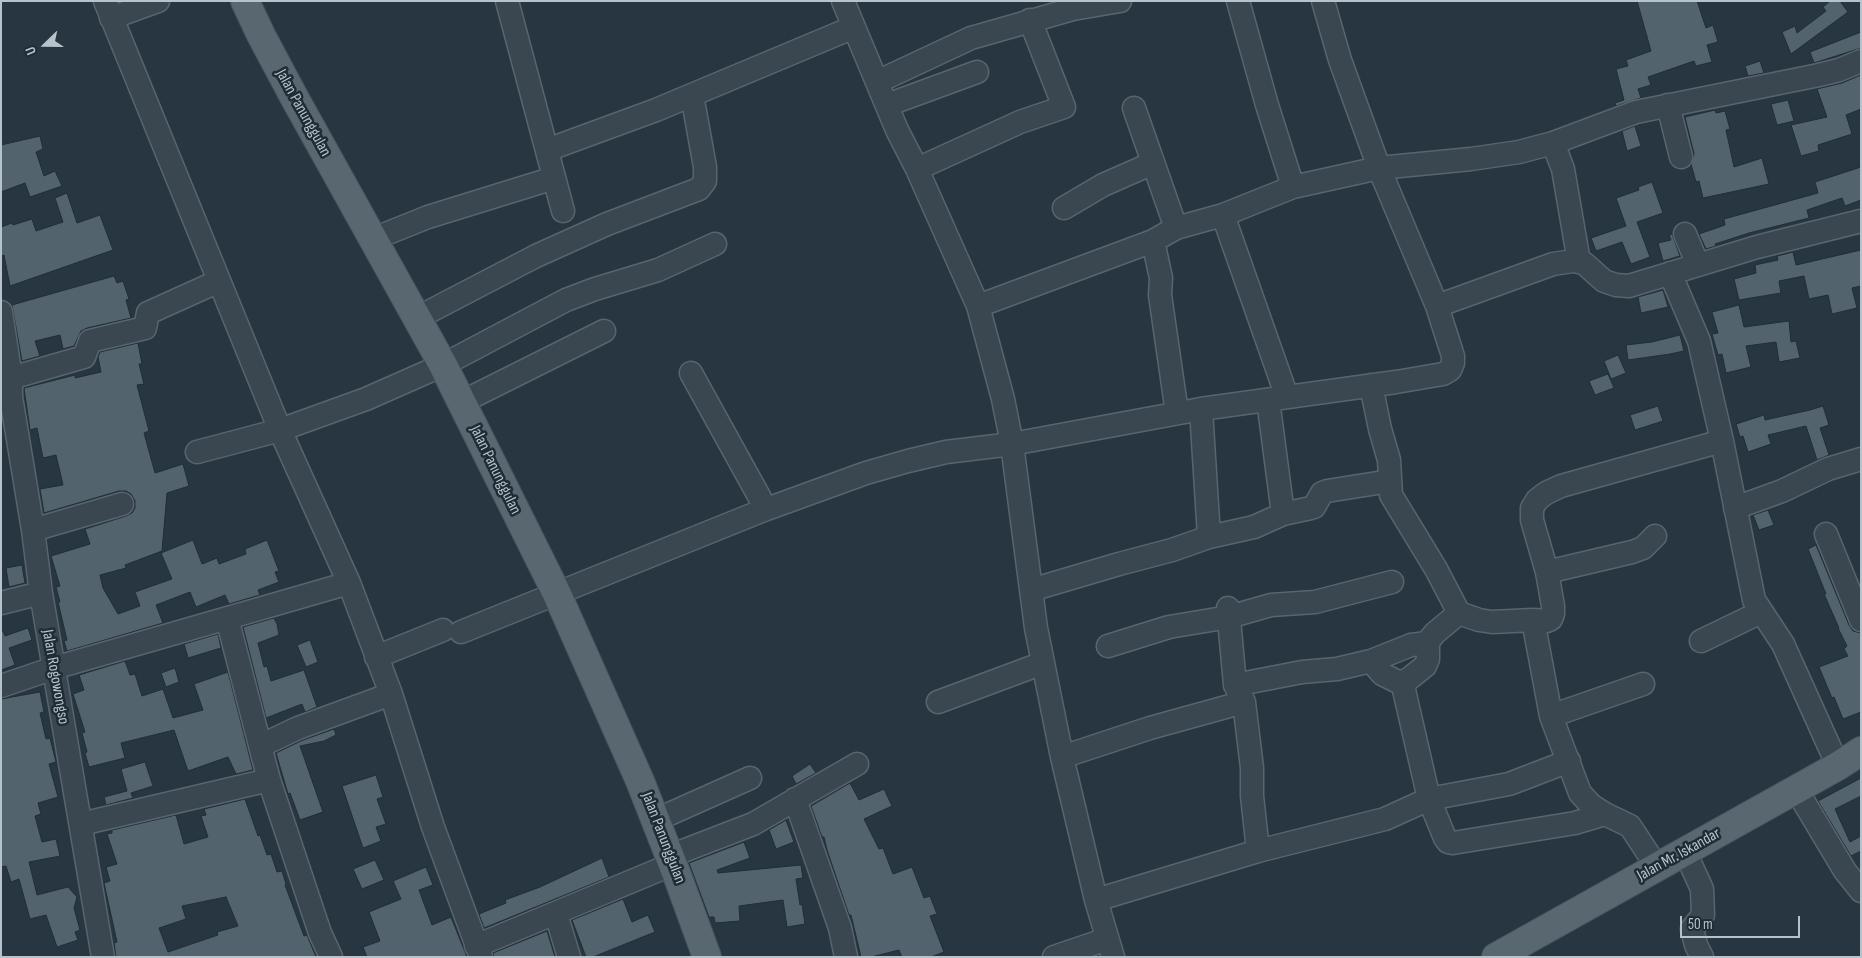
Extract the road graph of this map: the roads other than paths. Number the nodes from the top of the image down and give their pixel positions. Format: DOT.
graph roads {
  1 [pos="158,1"];
  2 [pos="245,1"];
  3 [pos="507,1"];
  4 [pos="843,1"];
  5 [pos="1120,1"];
  6 [pos="1238,1"];
  7 [pos="1323,1"];
  8 [pos="108,10"];
  9 [pos="1030,20"];
  10 [pos="854,27"];
  11 [pos="1861,61"];
  12 [pos="977,72"];
  13 [pos="877,82"];
  14 [pos="692,95"];
  15 [pos="887,105"];
  16 [pos="1668,105"];
  17 [pos="1134,108"];
  18 [pos="1553,143"];
  19 [pos="547,150"];
  20 [pos="1681,157"];
  21 [pos="1154,163"];
  22 [pos="1379,168"];
  23 [pos="918,169"];
  24 [pos="554,178"];
  25 [pos="1294,187"];
  26 [pos="1064,208"];
  27 [pos="563,211"];
  28 [pos="1223,215"];
  29 [pos="1861,221"];
  30 [pos="1176,228"];
  31 [pos="1685,234"];
  32 [pos="373,240"];
  33 [pos="1153,241"];
  34 [pos="715,244"];
  35 [pos="1579,262"];
  36 [pos="1698,265"];
  37 [pos="1670,273"];
  38 [pos="219,281"];
  39 [pos="978,306"];
  40 [pos="1437,306"];
  41 [pos="1,312"];
  42 [pos="417,318"];
  43 [pos="604,331"];
  44 [pos="443,365"];
  45 [pos="691,373"];
  46 [pos="1371,385"];
  47 [pos="8,391"];
  48 [pos="1278,398"];
  49 [pos="462,402"];
  50 [pos="1201,409"];
  51 [pos="1177,413"];
  52 [pos="280,430"];
  53 [pos="1722,442"];
  54 [pos="1012,444"];
  55 [pos="197,452"];
  56 [pos="1861,459"];
  57 [pos="1390,481"];
  58 [pos="122,504"];
  59 [pos="1735,508"];
  60 [pos="764,510"];
  61 [pos="1283,514"];
  62 [pos="33,530"];
  63 [pos="1826,534"];
  64 [pos="1656,536"];
  65 [pos="1209,537"];
  66 [pos="1547,572"];
  67 [pos="1392,582"];
  68 [pos="349,583"];
  69 [pos="1031,590"];
  70 [pos="41,593"];
  71 [pos="557,594"];
  72 [pos="1,603"];
  73 [pos="1229,612"];
  74 [pos="1761,612"];
  75 [pos="1459,613"];
  76 [pos="227,618"];
  77 [pos="1532,620"];
  78 [pos="1861,620"];
  79 [pos="1701,641"];
  80 [pos="1428,643"];
  81 [pos="1108,646"];
  82 [pos="376,657"];
  83 [pos="1371,661"];
  84 [pos="1043,663"];
  85 [pos="54,668"];
  86 [pos="1405,682"];
  87 [pos="1643,684"];
  88 [pos="1,686"];
  89 [pos="391,694"];
  90 [pos="1239,694"];
  91 [pos="938,702"];
  92 [pos="1551,716"];
  93 [pos="260,746"];
  94 [pos="1861,751"];
  95 [pos="1062,757"];
  96 [pos="1569,762"];
  97 [pos="857,764"];
  98 [pos="1838,766"];
  99 [pos="750,778"];
  100 [pos="269,780"];
  101 [pos="1796,789"];
  102 [pos="795,799"];
  103 [pos="1429,799"];
  104 [pos="1605,814"];
  105 [pos="656,820"];
  106 [pos="81,824"];
  107 [pos="1258,851"];
  108 [pos="1685,852"];
  109 [pos="671,860"];
  110 [pos="1657,867"];
  111 [pos="1861,891"];
  112 [pos="1096,900"];
  113 [pos="556,914"];
  114 [pos="1110,948"];
  115 [pos="478,951"];
  116 [pos="103,957"];
  117 [pos="331,957"];
  118 [pos="569,957"];
  119 [pos="707,957"];
  120 [pos="846,957"];
  121 [pos="1054,957"];
  122 [pos="1496,957"];
  123 [pos="1702,957"];
  1 -- 8 [label="street"];
  2 -- 32 [label="main road, Jalan Panunggulan"];
  3 -- 19 [label="street"];
  4 -- 10 [label="street"];
  5 -- 9 [label="street"];
  6 -- 25 [label="street"];
  7 -- 22 [label="street"];
  8 -- 38 [label="street"];
  9 -- 13 [label="street"];
  9 -- 23 [label="street"];
  10 -- 13 [label="street"];
  10 -- 14 [label="street"];
  11 -- 16 [label="street"];
  12 -- 15 [label="street"];
  13 -- 15 [label="street"];
  14 -- 19 [label="street"];
  14 -- 42 [label="street"];
  15 -- 23 [label="street"];
  16 -- 18 [label="street"];
  16 -- 20 [label="street"];
  17 -- 21 [label="street"];
  18 -- 22 [label="street"];
  18 -- 35 [label="street"];
  19 -- 24 [label="street"];
  21 -- 26 [label="street"];
  21 -- 30 [label="street"];
  22 -- 25 [label="street"];
  22 -- 40 [label="street"];
  23 -- 39 [label="street"];
  24 -- 27 [label="street"];
  24 -- 32 [label="street"];
  25 -- 28 [label="street"];
  28 -- 30 [label="street"];
  28 -- 48 [label="street"];
  29 -- 36 [label="street"];
  30 -- 33 [label="street"];
  31 -- 36 [label="street"];
  32 -- 42 [label="main road, Jalan Panunggulan"];
  33 -- 39 [label="street"];
  33 -- 51 [label="street"];
  34 -- 44 [label="street"];
  35 -- 37 [label="street"];
  35 -- 40 [label="street"];
  36 -- 37 [label="street"];
  37 -- 53 [label="street"];
  38 -- 47 [label="street"];
  38 -- 52 [label="street"];
  39 -- 54 [label="street"];
  40 -- 46 [label="street"];
  41 -- 47 [label="street, Jalan Rogowongso"];
  42 -- 44 [label="main road, Jalan Panunggulan"];
  43 -- 49 [label="street"];
  44 -- 49 [label="main road, Jalan Panunggulan"];
  44 -- 52 [label="street"];
  45 -- 60 [label="street"];
  46 -- 48 [label="street"];
  46 -- 57 [label="street"];
  47 -- 62 [label="street, Jalan Rogowongso"];
  48 -- 50 [label="street"];
  48 -- 61 [label="street"];
  49 -- 71 [label="main road, Jalan Panunggulan"];
  50 -- 51 [label="street"];
  50 -- 65 [label="street"];
  51 -- 54 [label="street"];
  52 -- 55 [label="street"];
  52 -- 68 [label="street"];
  53 -- 59 [label="street"];
  53 -- 66 [label="street"];
  54 -- 60 [label="street"];
  54 -- 69 [label="street"];
  56 -- 59 [label="street"];
  57 -- 61 [label="street"];
  57 -- 75 [label="street"];
  58 -- 62 [label="street"];
  59 -- 74 [label="street"];
  60 -- 71 [label="street"];
  61 -- 65 [label="street"];
  62 -- 70 [label="street, Jalan Rogowongso"];
  63 -- 78 [label="street"];
  64 -- 66 [label="street"];
  65 -- 69 [label="street"];
  66 -- 77 [label="street"];
  67 -- 73 [label="street"];
  68 -- 76 [label="street"];
  68 -- 82 [label="street"];
  69 -- 84 [label="street"];
  70 -- 72 [label="street"];
  70 -- 85 [label="street, Jalan Rogowongso"];
  71 -- 82 [label="street"];
  71 -- 105 [label="main road, Jalan Panunggulan"];
  73 -- 81 [label="street"];
  73 -- 90 [label="street"];
  74 -- 79 [label="street"];
  74 -- 98 [label="street"];
  75 -- 77 [label="street"];
  75 -- 80 [label="street"];
  76 -- 85 [label="street"];
  76 -- 93 [label="street"];
  77 -- 92 [label="street"];
  80 -- 83 [label="street"];
  80 -- 86 [label="street"];
  82 -- 89 [label="street"];
  83 -- 86 [label="street"];
  83 -- 90 [label="street"];
  84 -- 91 [label="street"];
  84 -- 95 [label="street"];
  85 -- 88 [label="street"];
  85 -- 106 [label="street, Jalan Rogowongso"];
  86 -- 103 [label="street"];
  87 -- 92 [label="street"];
  89 -- 93 [label="street"];
  89 -- 115 [label="street"];
  90 -- 95 [label="street"];
  90 -- 107 [label="street"];
  92 -- 96 [label="street"];
  93 -- 100 [label="street"];
  94 -- 98 [label="main road, Jalan Mr. Iskandar"];
  95 -- 112 [label="street"];
  96 -- 103 [label="street"];
  96 -- 104 [label="street"];
  97 -- 102 [label="street"];
  98 -- 101 [label="main road, Jalan Mr. Iskandar"];
  99 -- 105 [label="street"];
  100 -- 106 [label="street"];
  100 -- 117 [label="street"];
  101 -- 108 [label="main road, Jalan Mr. Iskandar"];
  101 -- 111 [label="street"];
  102 -- 109 [label="street"];
  102 -- 120 [label="street"];
  103 -- 104 [label="street"];
  103 -- 107 [label="street"];
  104 -- 110 [label="street"];
  105 -- 109 [label="main road, Jalan Panunggulan"];
  106 -- 116 [label="street, Jalan Rogowongso"];
  107 -- 112 [label="street"];
  108 -- 110 [label="main road, Jalan Mr. Iskandar"];
  108 -- 123 [label="street"];
  109 -- 113 [label="street"];
  109 -- 119 [label="main road, Jalan Panunggulan"];
  110 -- 122 [label="main road, Jalan Mr. Iskandar"];
  112 -- 114 [label="street"];
  113 -- 115 [label="street"];
  113 -- 118 [label="street"];
  114 -- 121 [label="street"];
}
